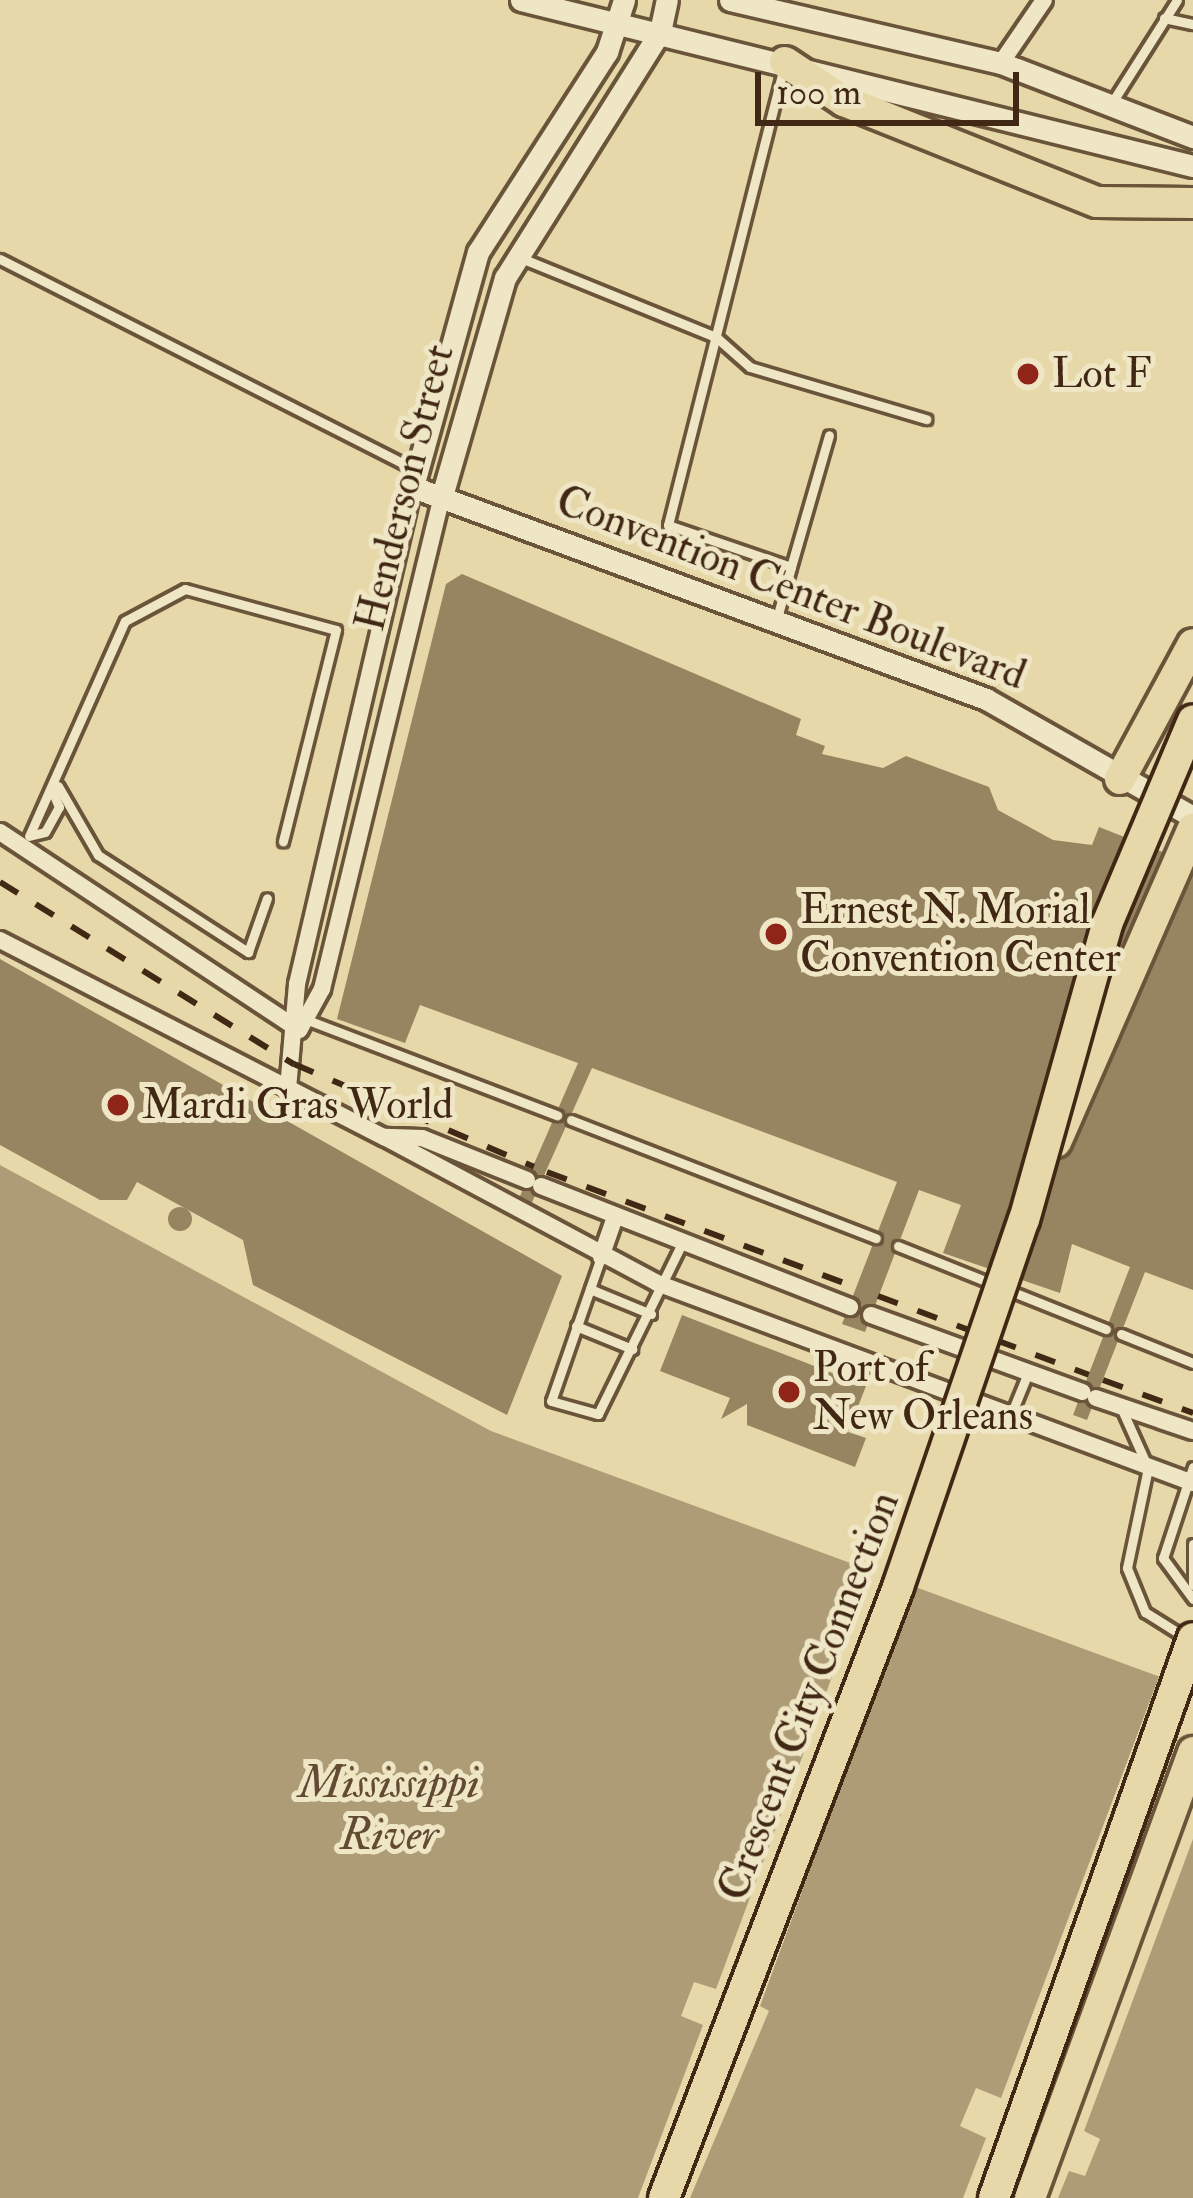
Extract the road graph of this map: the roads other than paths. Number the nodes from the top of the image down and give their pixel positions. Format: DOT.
graph roads {
  1 [pos="521,0"];
  2 [pos="667,0"];
  3 [pos="730,0"];
  4 [pos="1044,0"];
  5 [pos="1177,0"];
  6 [pos="622,11"];
  7 [pos="1164,18"];
  8 [pos="1193,24"];
  9 [pos="660,32"];
  10 [pos="785,62"];
  11 [pos="1001,63"];
  12 [pos="1111,104"];
  13 [pos="1193,137"];
  14 [pos="1193,166"];
  15 [pos="1193,203"];
  16 [pos="516,256"];
  17 [pos="0,259"];
  18 [pos="716,337"];
  19 [pos="926,419"];
  20 [pos="829,435"];
  21 [pos="415,479"];
  22 [pos="442,496"];
  23 [pos="791,567"];
  24 [pos="776,620"];
  25 [pos="1193,644"];
  26 [pos="1180,698"];
  27 [pos="1193,720"];
  28 [pos="1193,730"];
  29 [pos="1193,768"];
  30 [pos="1120,779"];
  31 [pos="56,789"];
  32 [pos="1193,817"];
  33 [pos="1193,829"];
  34 [pos="0,832"];
  35 [pos="26,840"];
  36 [pos="283,841"];
  37 [pos="324,871"];
  38 [pos="349,876"];
  39 [pos="267,898"];
  40 [pos="0,940"];
  41 [pos="302,1024"];
  42 [pos="288,1089"];
  43 [pos="557,1115"];
  44 [pos="571,1120"];
  45 [pos="384,1138"];
  46 [pos="615,1217"];
  47 [pos="1024,1220"];
  48 [pos="876,1238"];
  49 [pos="681,1245"];
  50 [pos="898,1246"];
  51 [pos="601,1257"];
  52 [pos="665,1286"];
  53 [pos="590,1289"];
  54 [pos="850,1307"];
  55 [pos="650,1314"];
  56 [pos="871,1315"];
  57 [pos="576,1326"];
  58 [pos="1106,1329"];
  59 [pos="1120,1334"];
  60 [pos="632,1349"];
  61 [pos="1193,1363"];
  62 [pos="1028,1373"];
  63 [pos="1114,1404"];
  64 [pos="1010,1418"];
  65 [pos="1193,1431"];
  66 [pos="1148,1468"];
  67 [pos="1191,1477"];
  68 [pos="1193,1544"];
  69 [pos="1193,1585"];
  70 [pos="1193,1599"];
  71 [pos="1193,1639"];
  72 [pos="1193,1752"];
  73 [pos="664,2198"];
  74 [pos="994,2198"];
  75 [pos="1030,2198"];
  1 -- 6 [label="street"];
  2 -- 9 [label="street, Henderson Street"];
  3 -- 11 [label="street"];
  4 -- 11 [label="street"];
  5 -- 7 [label="lane"];
  6 -- 9 [label="street"];
  6 -- 21 [label="street, Henderson Street"];
  7 -- 8 [label="lane"];
  7 -- 12 [label="lane"];
  9 -- 10 [label="street"];
  9 -- 16 [label="street, Henderson Street"];
  10 -- 14 [label="street"];
  10 -- 15 [label="highway"];
  10 -- 18 [label="lane"];
  11 -- 12 [label="street"];
  12 -- 13 [label="street"];
  16 -- 18 [label="lane"];
  16 -- 22 [label="street, Henderson Street"];
  17 -- 21 [label="lane"];
  18 -- 19 [label="lane"];
  18 -- 23 [label="lane"];
  20 -- 23 [label="lane"];
  21 -- 22 [label="street, Convention Center Boulevard"];
  21 -- 37 [label="street, Henderson Street"];
  22 -- 24 [label="street, Convention Center Boulevard"];
  22 -- 38 [label="street, Henderson Street"];
  23 -- 24 [label="lane"];
  24 -- 30 [label="street, Convention Center Boulevard"];
  25 -- 26 [label="highway"];
  26 -- 28 [label="lane"];
  26 -- 29 [label="highway"];
  26 -- 30 [label="highway"];
  27 -- 47 [label="highway, bridge"];
  30 -- 32 [label="street, Convention Center Boulevard"];
  31 -- 35 [label="lane"];
  31 -- 35 [label="lane"];
  31 -- 36 [label="lane"];
  31 -- 39 [label="lane"];
  33 -- 47 [label="highway, bridge"];
  34 -- 35 [label="street"];
  35 -- 41 [label="street"];
  37 -- 38 [label="street"];
  37 -- 41 [label="street, Henderson Street"];
  38 -- 41 [label="street, Henderson Street"];
  40 -- 42 [label="street"];
  41 -- 42 [label="street, Henderson Street"];
  41 -- 43 [label="lane"];
  42 -- 45 [label="street"];
  44 -- 48 [label="lane"];
  45 -- 46 [label="street"];
  45 -- 51 [label="street"];
  46 -- 49 [label="street"];
  46 -- 51 [label="street"];
  47 -- 73 [label="highway, Crescent City Connection, bridge"];
  49 -- 52 [label="lane"];
  49 -- 54 [label="street"];
  50 -- 58 [label="lane"];
  51 -- 52 [label="street"];
  51 -- 53 [label="lane"];
  52 -- 55 [label="lane"];
  52 -- 64 [label="street"];
  53 -- 55 [label="lane"];
  53 -- 57 [label="lane"];
  55 -- 60 [label="lane"];
  56 -- 62 [label="street"];
  57 -- 60 [label="lane"];
  57 -- 60 [label="lane"];
  59 -- 61 [label="lane"];
  62 -- 63 [label="street"];
  62 -- 64 [label="lane"];
  63 -- 65 [label="street"];
  63 -- 66 [label="lane"];
  64 -- 66 [label="street"];
  66 -- 67 [label="street"];
  66 -- 71 [label="lane"];
  67 -- 70 [label="lane"];
  68 -- 69 [label="lane"];
  71 -- 74 [label="highway, bridge"];
  72 -- 75 [label="highway"];
}
